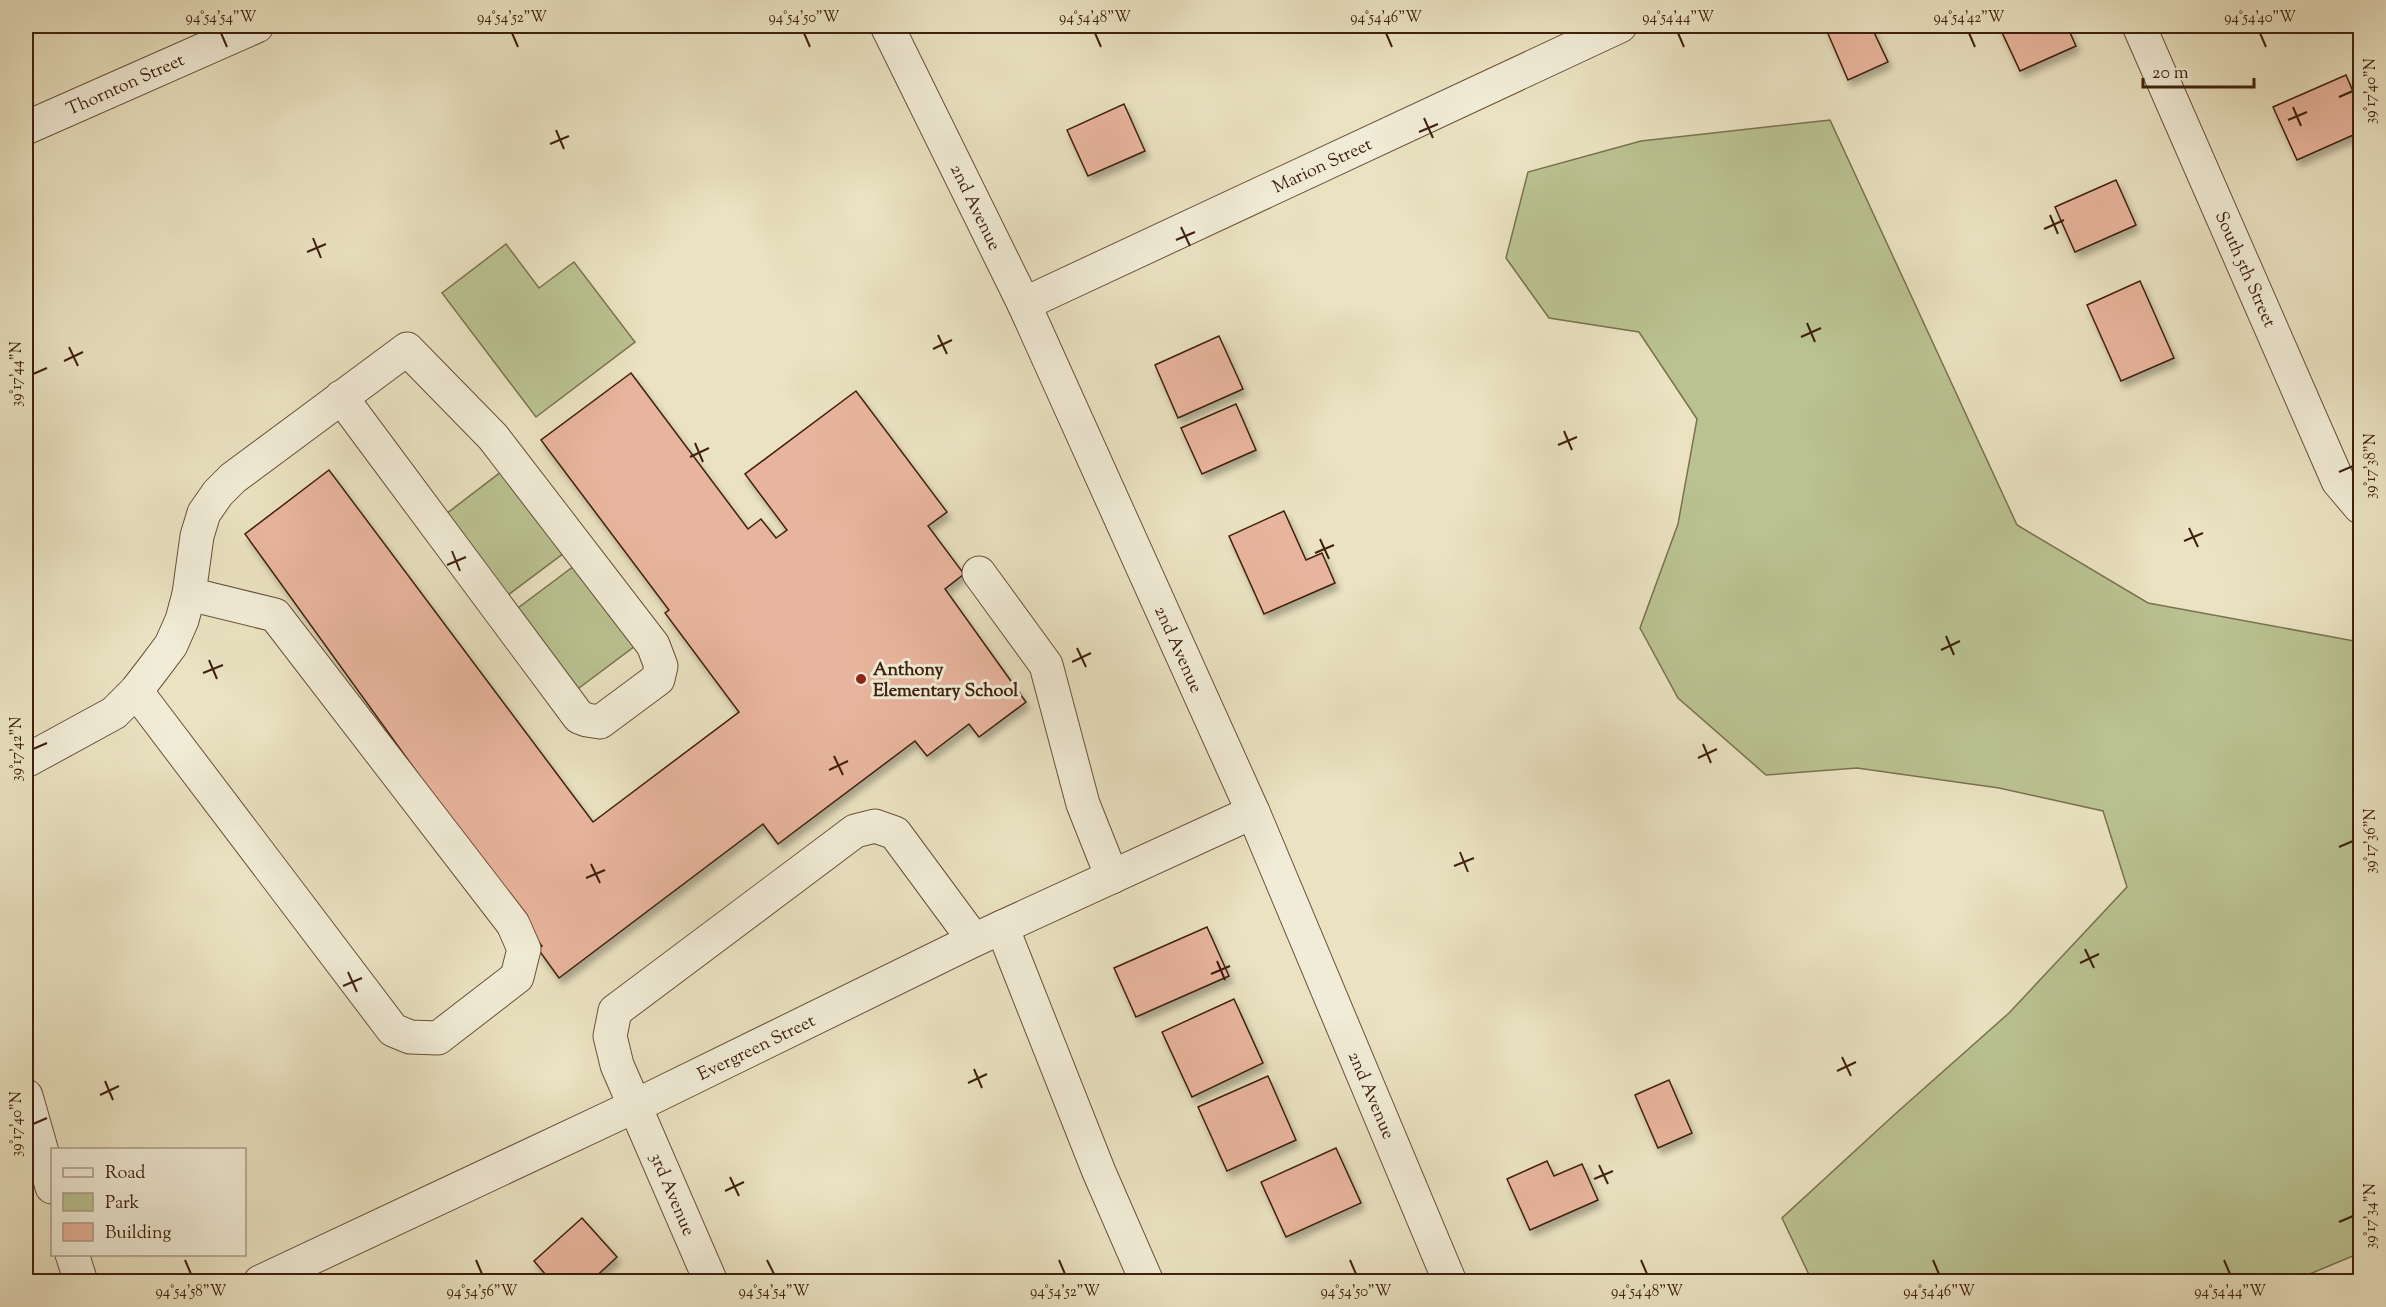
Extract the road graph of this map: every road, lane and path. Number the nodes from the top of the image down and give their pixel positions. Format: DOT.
graph roads {
  1 [pos="256,26"];
  2 [pos="887,26"];
  3 [pos="1620,26"];
  4 [pos="2139,26"];
  5 [pos="26,128"];
  6 [pos="1024,303"];
  7 [pos="341,397"];
  8 [pos="2361,507"];
  9 [pos="979,573"];
  10 [pos="189,594"];
  11 [pos="136,691"];
  12 [pos="26,761"];
  13 [pos="1253,812"];
  14 [pos="1112,877"];
  15 [pos="988,934"];
  16 [pos="26,1096"];
  17 [pos="635,1106"];
  18 [pos="51,1184"];
  19 [pos="73,1256"];
  20 [pos="81,1281"];
  21 [pos="260,1281"];
  22 [pos="711,1281"];
  23 [pos="1147,1281"];
  24 [pos="1450,1281"];
  1 -- 5 [label="street, Thornton Street"];
  2 -- 6 [label="street, 2nd Avenue"];
  3 -- 6 [label="street, Marion Street"];
  4 -- 8 [label="street, South 5th Street"];
  6 -- 13 [label="street, 2nd Avenue"];
  7 -- 7 [label="street"];
  7 -- 10 [label="street"];
  9 -- 14 [label="street"];
  10 -- 11 [label="street"];
  10 -- 11 [label="street"];
  11 -- 12 [label="street"];
  13 -- 14 [label="street, Evergreen Street"];
  13 -- 24 [label="street, 2nd Avenue"];
  14 -- 15 [label="street, Evergreen Street"];
  15 -- 17 [label="street, Evergreen Street"];
  15 -- 17 [label="street, 3rd Avenue"];
  15 -- 23 [label="street, 3rd Avenue"];
  16 -- 18 [label="street"];
  17 -- 21 [label="street, Evergreen Street"];
  17 -- 22 [label="street, 3rd Avenue"];
  19 -- 20 [label="street"];
}
